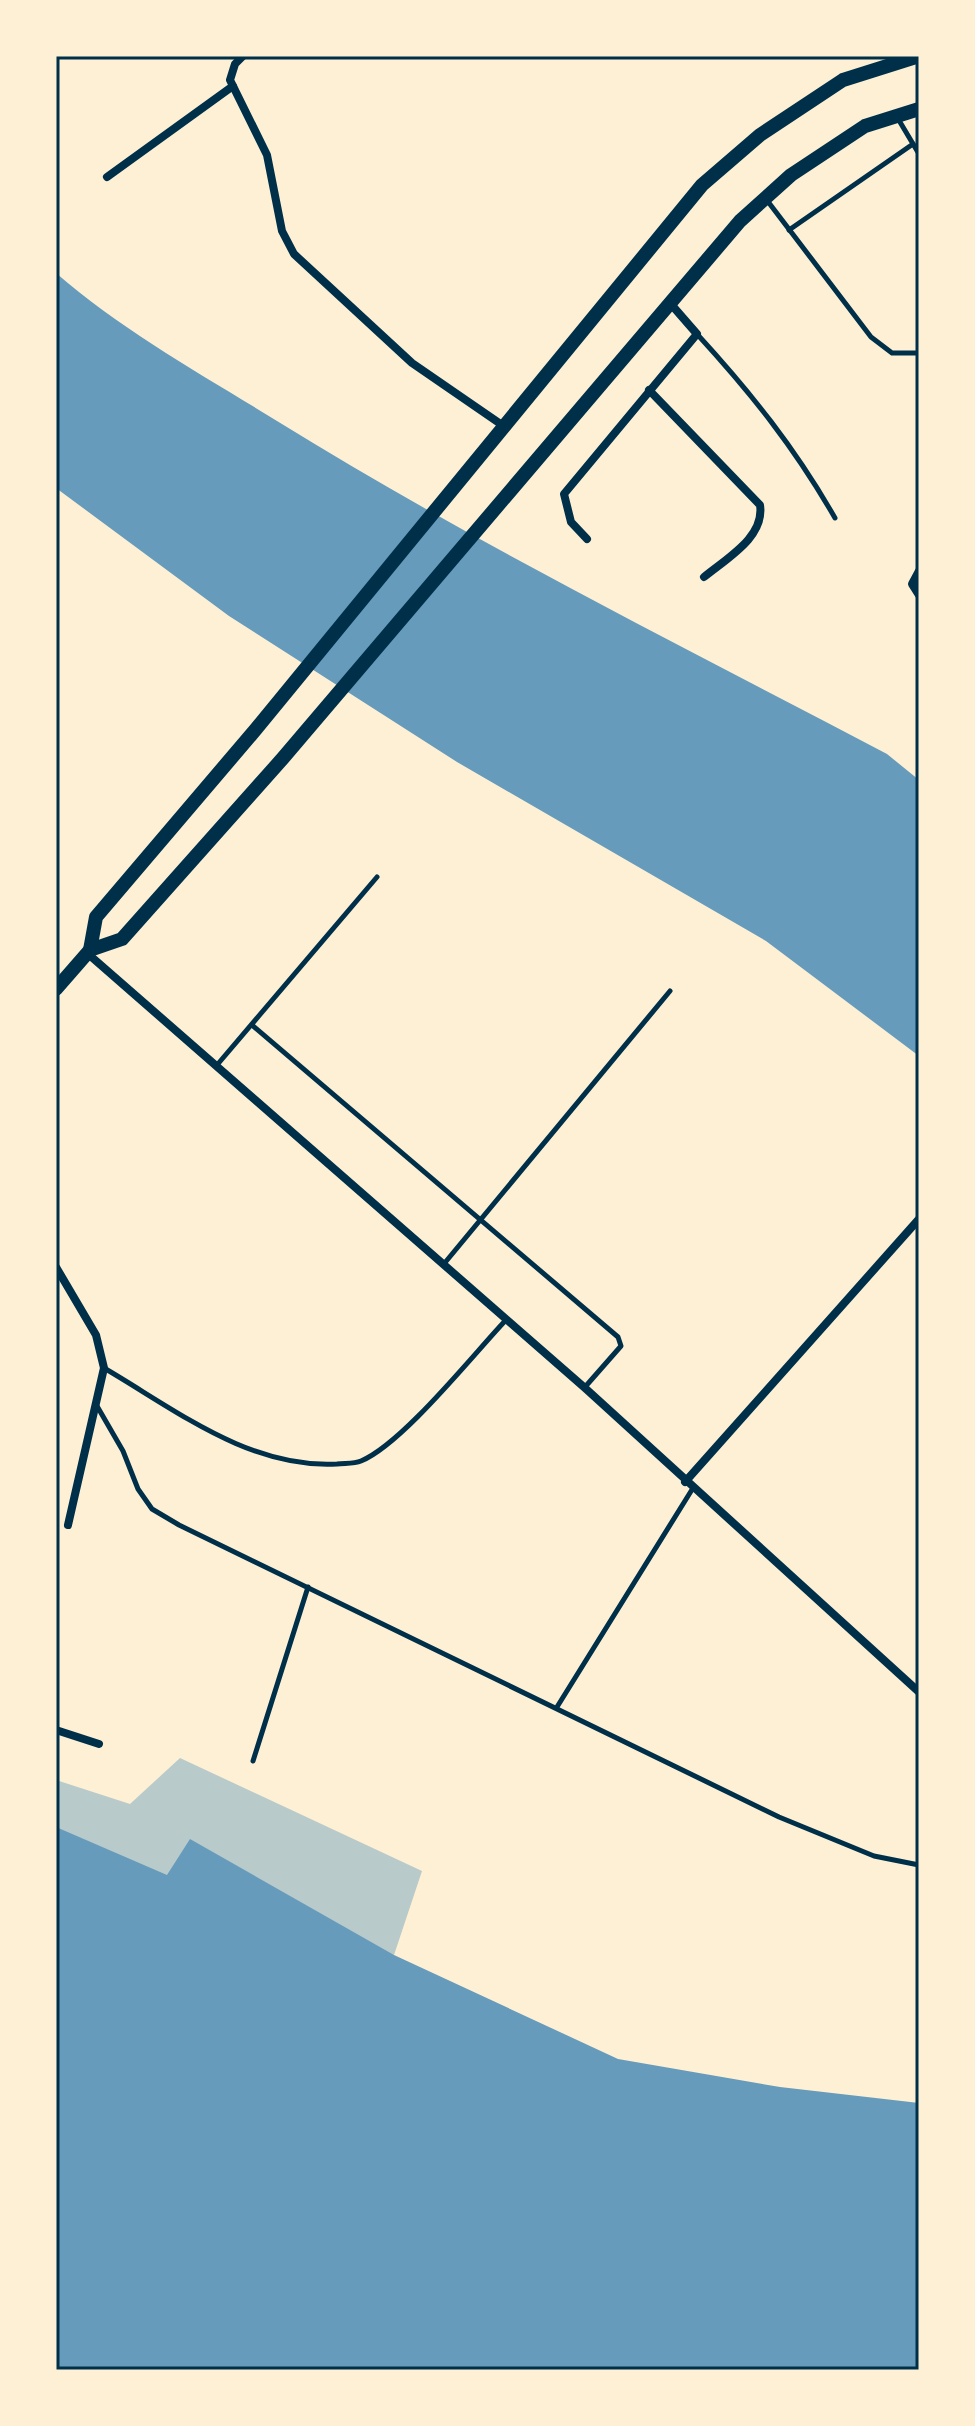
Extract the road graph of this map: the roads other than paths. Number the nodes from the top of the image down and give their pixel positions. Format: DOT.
graph roads {
  1 [pos="243,56"];
  2 [pos="919,56"];
  3 [pos="231,83"];
  4 [pos="919,109"];
  5 [pos="897,116"];
  6 [pos="913,144"];
  7 [pos="919,154"];
  8 [pos="107,177"];
  9 [pos="766,198"];
  10 [pos="789,230"];
  11 [pos="670,303"];
  12 [pos="697,334"];
  13 [pos="919,353"];
  14 [pos="649,390"];
  15 [pos="505,427"];
  16 [pos="835,518"];
  17 [pos="587,539"];
  18 [pos="919,571"];
  19 [pos="704,577"];
  20 [pos="919,595"];
  21 [pos="377,877"];
  22 [pos="89,952"];
  23 [pos="56,989"];
  24 [pos="670,991"];
  25 [pos="252,1025"];
  26 [pos="217,1065"];
  27 [pos="482,1218"];
  28 [pos="919,1219"];
  29 [pos="442,1265"];
  30 [pos="56,1267"];
  31 [pos="505,1321"];
  32 [pos="104,1368"];
  33 [pos="585,1388"];
  34 [pos="97,1406"];
  35 [pos="689,1485"];
  36 [pos="68,1525"];
  37 [pos="308,1587"];
  38 [pos="919,1692"];
  39 [pos="557,1707"];
  40 [pos="56,1730"];
  41 [pos="99,1744"];
  42 [pos="253,1761"];
  43 [pos="919,1865"];
  1 -- 3 [label="street"];
  2 -- 15 [label="main road"];
  3 -- 8 [label="street"];
  3 -- 15 [label="street"];
  4 -- 5 [label="main road"];
  5 -- 6 [label="lane"];
  5 -- 9 [label="main road"];
  6 -- 7 [label="lane"];
  6 -- 10 [label="lane"];
  9 -- 10 [label="lane"];
  9 -- 11 [label="main road"];
  10 -- 13 [label="lane"];
  11 -- 12 [label="street"];
  11 -- 22 [label="main road"];
  12 -- 14 [label="street"];
  12 -- 16 [label="lane"];
  14 -- 17 [label="street"];
  14 -- 19 [label="street"];
  15 -- 22 [label="main road"];
  18 -- 20 [label="street"];
  21 -- 25 [label="lane"];
  22 -- 23 [label="main road"];
  22 -- 26 [label="street"];
  24 -- 27 [label="lane"];
  25 -- 26 [label="lane"];
  25 -- 27 [label="lane"];
  26 -- 29 [label="street"];
  27 -- 29 [label="lane"];
  27 -- 33 [label="lane"];
  28 -- 35 [label="street"];
  29 -- 31 [label="street"];
  30 -- 32 [label="street"];
  31 -- 32 [label="lane"];
  31 -- 33 [label="street"];
  32 -- 34 [label="street"];
  33 -- 35 [label="street"];
  34 -- 36 [label="street"];
  34 -- 37 [label="lane"];
  35 -- 38 [label="street"];
  35 -- 39 [label="lane"];
  37 -- 39 [label="lane"];
  37 -- 42 [label="lane"];
  39 -- 43 [label="lane"];
  40 -- 41 [label="street"];
}
